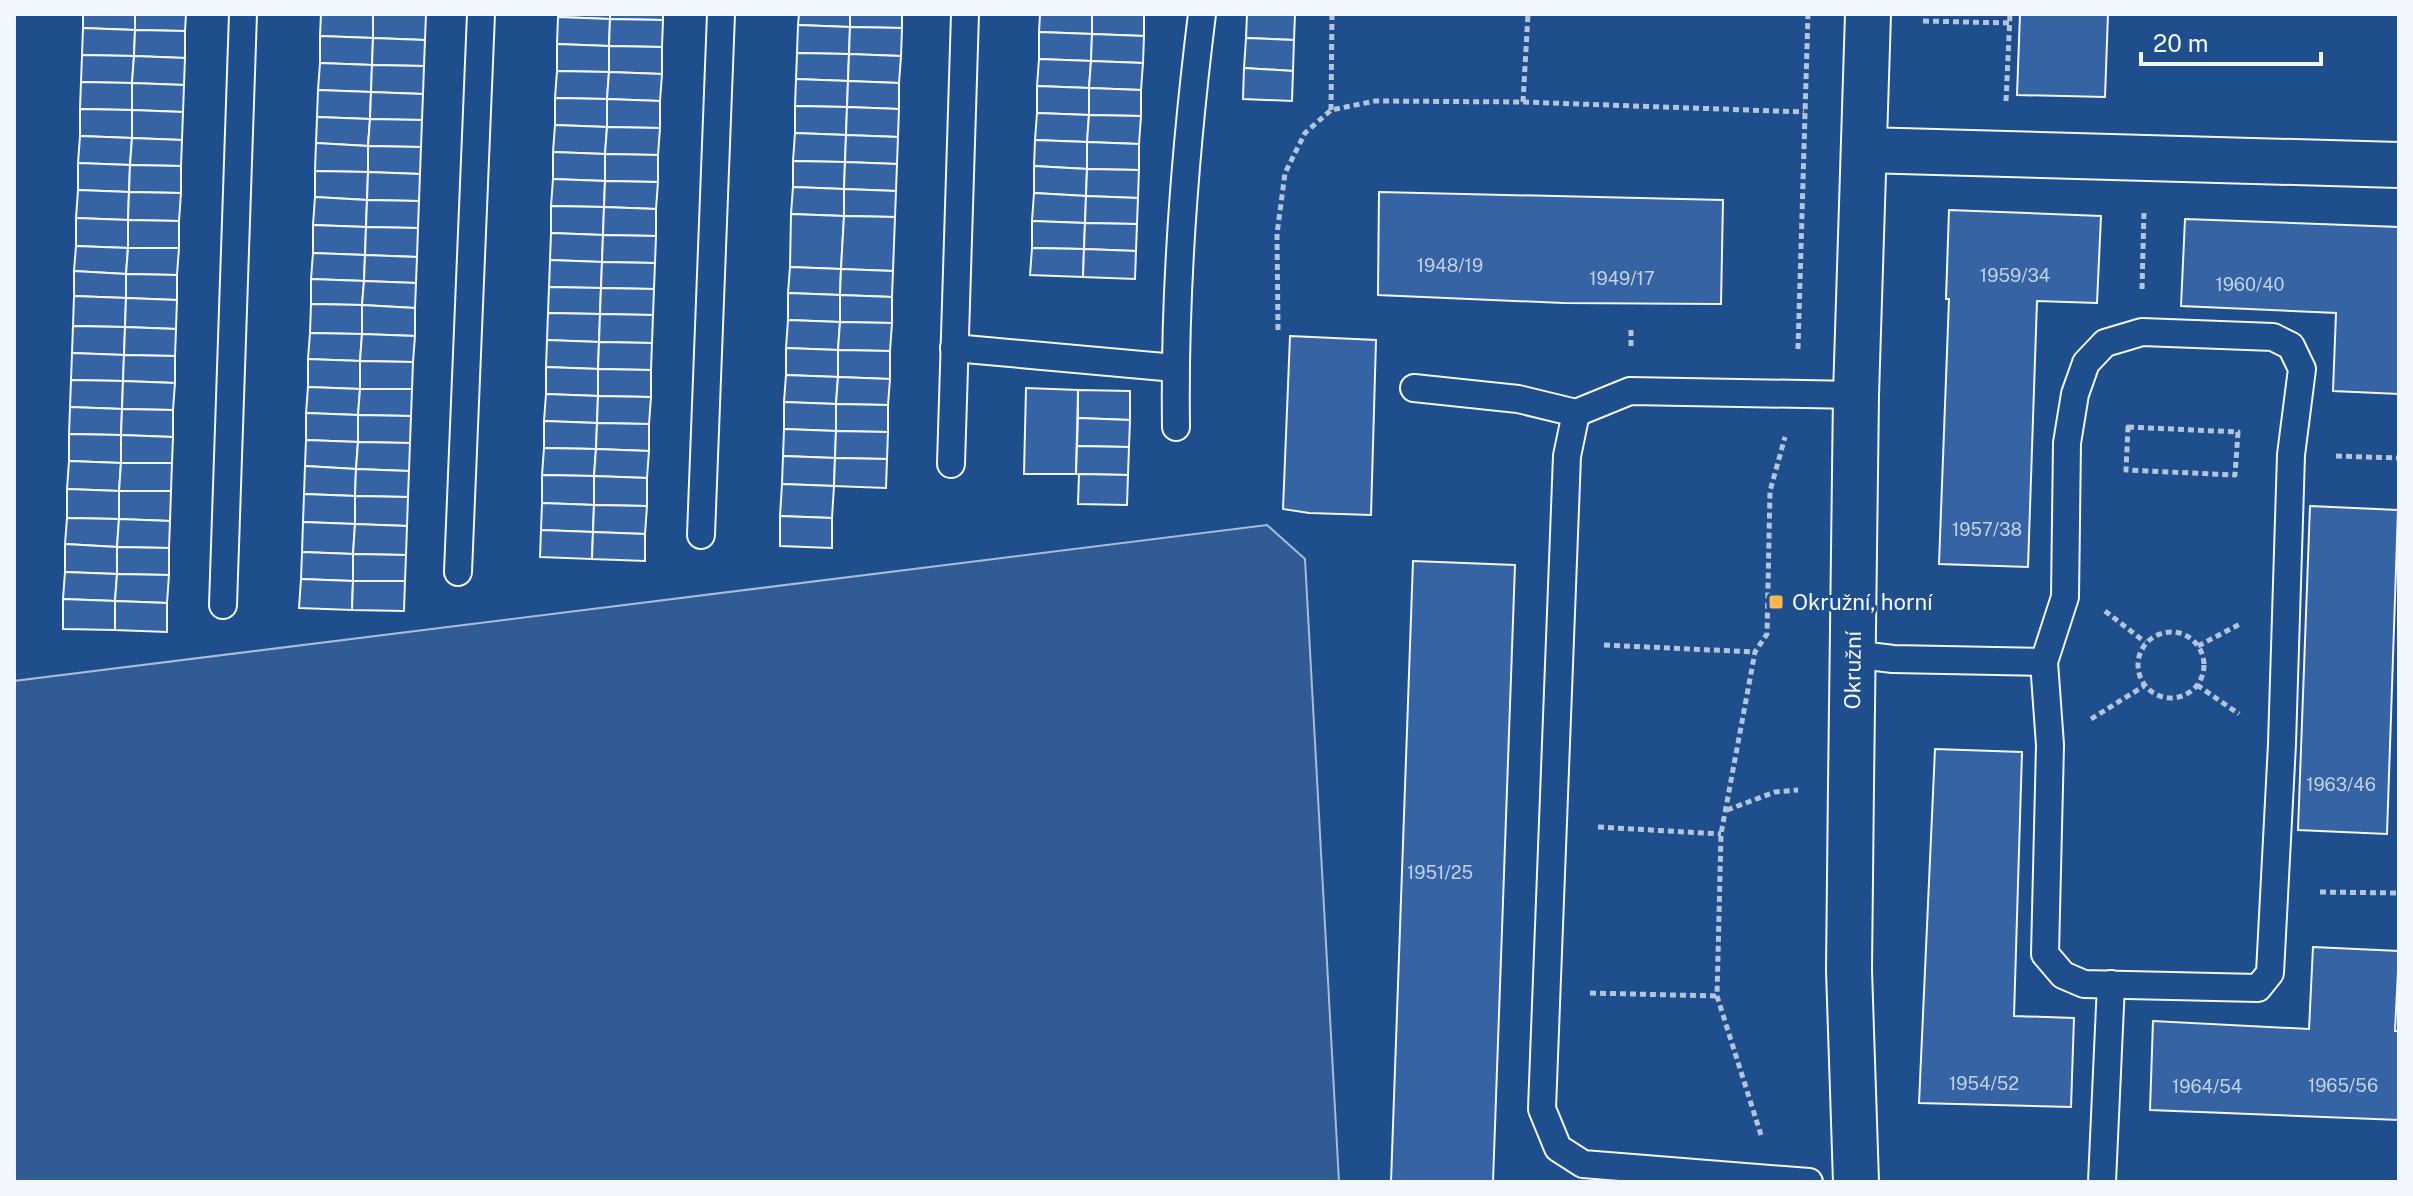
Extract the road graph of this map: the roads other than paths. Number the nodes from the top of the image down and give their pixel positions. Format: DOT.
graph roads {
  1 [pos="243,14"];
  2 [pos="481,14"];
  3 [pos="721,14"];
  4 [pos="965,14"];
  5 [pos="1202,14"];
  6 [pos="1868,14"];
  7 [pos="1864,150"];
  8 [pos="2399,165"];
  9 [pos="954,348"];
  10 [pos="1175,368"];
  11 [pos="1414,388"];
  12 [pos="1856,395"];
  13 [pos="1576,413"];
  14 [pos="1176,427"];
  15 [pos="951,464"];
  16 [pos="701,535"];
  17 [pos="458,572"];
  18 [pos="223,605"];
  19 [pos="1852,654"];
  20 [pos="2044,662"];
  21 [pos="2111,984"];
  22 [pos="1809,1182"];
  23 [pos="1856,1182"];
  24 [pos="2102,1182"];
  1 -- 18 [label="lane"];
  2 -- 17 [label="lane"];
  3 -- 16 [label="lane"];
  4 -- 9 [label="lane"];
  5 -- 10 [label="lane"];
  6 -- 7 [label="street, Okružní"];
  7 -- 8 [label="street"];
  7 -- 12 [label="street, Okružní"];
  9 -- 10 [label="lane"];
  9 -- 15 [label="lane"];
  10 -- 14 [label="lane"];
  11 -- 13 [label="lane"];
  12 -- 13 [label="lane"];
  12 -- 19 [label="street, Okružní"];
  13 -- 22 [label="lane"];
  19 -- 20 [label="lane"];
  19 -- 23 [label="street, Okružní"];
  20 -- 21 [label="lane"];
  20 -- 21 [label="lane"];
  21 -- 24 [label="lane"];
}
